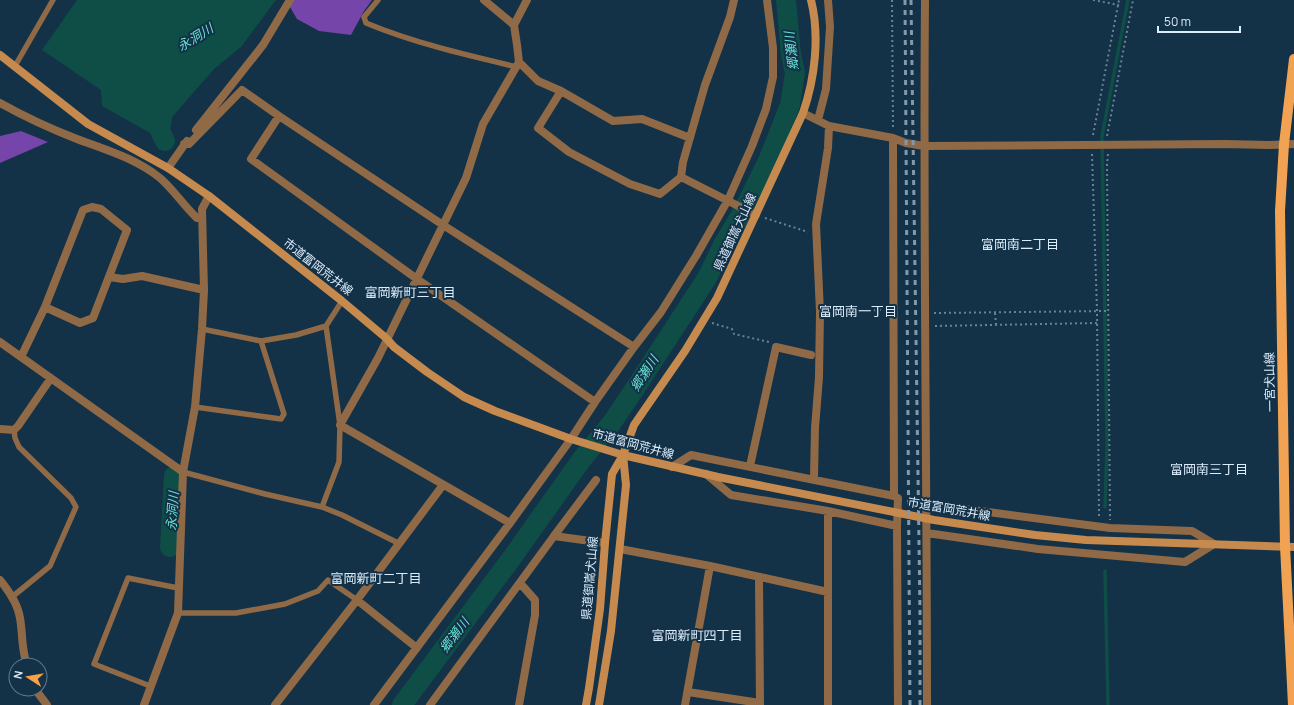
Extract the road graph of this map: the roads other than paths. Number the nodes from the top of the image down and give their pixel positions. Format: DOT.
graph roads {
  1 [pos="53,0"];
  2 [pos="290,0"];
  3 [pos="378,0"];
  4 [pos="484,0"];
  5 [pos="527,0"];
  6 [pos="734,0"];
  7 [pos="767,0"];
  8 [pos="810,0"];
  9 [pos="828,0"];
  10 [pos="925,0"];
  11 [pos="514,25"];
  12 [pos="0,55"];
  13 [pos="1294,59"];
  14 [pos="518,65"];
  15 [pos="15,66"];
  16 [pos="561,91"];
  17 [pos="0,103"];
  18 [pos="803,113"];
  19 [pos="279,116"];
  20 [pos="818,120"];
  21 [pos="829,126"];
  22 [pos="690,138"];
  23 [pos="894,138"];
  24 [pos="184,144"];
  25 [pos="1289,144"];
  26 [pos="924,146"];
  27 [pos="168,168"];
  28 [pos="681,177"];
  29 [pos="209,196"];
  30 [pos="728,200"];
  31 [pos="756,215"];
  32 [pos="202,218"];
  33 [pos="443,225"];
  34 [pos="109,276"];
  35 [pos="417,279"];
  36 [pos="204,290"];
  37 [pos="342,301"];
  38 [pos="45,307"];
  39 [pos="326,326"];
  40 [pos="202,329"];
  41 [pos="386,338"];
  42 [pos="261,341"];
  43 [pos="0,342"];
  44 [pos="634,347"];
  45 [pos="811,355"];
  46 [pos="21,357"];
  47 [pos="51,378"];
  48 [pos="595,402"];
  49 [pos="195,407"];
  50 [pos="340,426"];
  51 [pos="0,429"];
  52 [pos="14,430"];
  53 [pos="571,439"];
  54 [pos="623,455"];
  55 [pos="750,466"];
  56 [pos="672,467"];
  57 [pos="183,472"];
  58 [pos="706,474"];
  59 [pos="814,478"];
  60 [pos="596,480"];
  61 [pos="443,485"];
  62 [pos="894,496"];
  63 [pos="927,504"];
  64 [pos="322,507"];
  65 [pos="828,511"];
  66 [pos="510,523"];
  67 [pos="897,526"];
  68 [pos="927,533"];
  69 [pos="554,536"];
  70 [pos="398,543"];
  71 [pos="604,543"];
  72 [pos="1214,544"];
  73 [pos="1290,546"];
  74 [pos="620,549"];
  75 [pos="710,566"];
  76 [pos="759,578"];
  77 [pos="0,580"];
  78 [pos="520,583"];
  79 [pos="178,588"];
  80 [pos="828,592"];
  81 [pos="12,596"];
  82 [pos="357,600"];
  83 [pos="178,613"];
  84 [pos="417,648"];
  85 [pos="25,657"];
  86 [pos="150,686"];
  87 [pos="688,692"];
  88 [pos="760,704"];
  89 [pos="144,705"];
  90 [pos="275,705"];
  91 [pos="374,705"];
  92 [pos="430,705"];
  93 [pos="519,705"];
  94 [pos="586,705"];
  95 [pos="599,705"];
  96 [pos="685,705"];
  97 [pos="828,705"];
  98 [pos="898,705"];
  99 [pos="927,705"];
  100 [pos="1293,705"];
  1 -- 15 [label="lane"];
  2 -- 24 [label="street"];
  3 -- 14 [label="lane"];
  4 -- 11 [label="street"];
  5 -- 11 [label="street"];
  6 -- 22 [label="street"];
  7 -- 30 [label="street"];
  8 -- 18 [label="street, 県道御嵩犬山線"];
  9 -- 20 [label="street"];
  10 -- 26 [label="street"];
  11 -- 14 [label="street"];
  12 -- 15 [label="street, 市道富岡荒井線"];
  13 -- 25 [label="main road, 一宮犬山線"];
  14 -- 16 [label="street"];
  14 -- 33 [label="street"];
  15 -- 27 [label="street, 市道富岡荒井線"];
  16 -- 22 [label="street"];
  16 -- 28 [label="street"];
  17 -- 32 [label="street"];
  18 -- 20 [label="street"];
  18 -- 31 [label="street, 県道御嵩犬山線"];
  19 -- 24 [label="street"];
  19 -- 33 [label="street"];
  19 -- 35 [label="street"];
  20 -- 21 [label="street"];
  21 -- 23 [label="street"];
  21 -- 59 [label="street"];
  22 -- 28 [label="street"];
  23 -- 26 [label="street"];
  23 -- 62 [label="street"];
  24 -- 27 [label="street"];
  25 -- 26 [label="street"];
  25 -- 73 [label="main road, 一宮犬山線"];
  26 -- 63 [label="street"];
  27 -- 29 [label="street, 市道富岡荒井線"];
  28 -- 30 [label="street"];
  29 -- 32 [label="street"];
  29 -- 37 [label="street, 市道富岡荒井線"];
  30 -- 31 [label="street"];
  30 -- 44 [label="street"];
  31 -- 54 [label="street, 県道御嵩犬山線"];
  32 -- 36 [label="street"];
  33 -- 35 [label="street"];
  33 -- 44 [label="street"];
  34 -- 36 [label="street"];
  34 -- 38 [label="street"];
  34 -- 38 [label="street"];
  35 -- 41 [label="street"];
  35 -- 48 [label="street"];
  36 -- 40 [label="street"];
  37 -- 39 [label="lane"];
  37 -- 41 [label="street, 市道富岡荒井線"];
  38 -- 46 [label="street"];
  39 -- 42 [label="lane"];
  39 -- 50 [label="lane"];
  40 -- 42 [label="lane"];
  40 -- 49 [label="street"];
  41 -- 50 [label="street"];
  41 -- 53 [label="street, 市道富岡荒井線"];
  42 -- 49 [label="lane"];
  43 -- 46 [label="street"];
  44 -- 48 [label="street"];
  45 -- 55 [label="street"];
  46 -- 47 [label="street"];
  47 -- 52 [label="street"];
  47 -- 57 [label="street"];
  48 -- 53 [label="street"];
  49 -- 57 [label="street"];
  50 -- 61 [label="street"];
  50 -- 64 [label="lane"];
  51 -- 52 [label="street"];
  52 -- 81 [label="lane"];
  53 -- 54 [label="street, 市道富岡荒井線"];
  53 -- 66 [label="street"];
  54 -- 56 [label="street, 市道富岡荒井線"];
  54 -- 71 [label="street, 県道御嵩犬山線"];
  54 -- 74 [label="street, 県道御嵩犬山線"];
  55 -- 56 [label="street"];
  55 -- 59 [label="street"];
  56 -- 58 [label="street, 市道富岡荒井線"];
  57 -- 64 [label="lane"];
  57 -- 79 [label="street"];
  58 -- 65 [label="street"];
  58 -- 72 [label="street, 市道富岡荒井線"];
  59 -- 62 [label="street"];
  60 -- 69 [label="street"];
  61 -- 66 [label="street"];
  61 -- 70 [label="street"];
  62 -- 67 [label="street"];
  63 -- 68 [label="street"];
  63 -- 72 [label="street"];
  64 -- 70 [label="lane"];
  65 -- 67 [label="street"];
  65 -- 80 [label="street"];
  66 -- 84 [label="street"];
  67 -- 98 [label="street"];
  68 -- 72 [label="street"];
  68 -- 99 [label="street"];
  69 -- 71 [label="street"];
  69 -- 78 [label="street"];
  70 -- 82 [label="street"];
  71 -- 94 [label="street, 県道御嵩犬山線"];
  72 -- 73 [label="street, 市道富岡荒井線"];
  73 -- 100 [label="main road, 一宮犬山線"];
  74 -- 75 [label="street"];
  74 -- 95 [label="street, 県道御嵩犬山線"];
  75 -- 76 [label="street"];
  75 -- 87 [label="street"];
  76 -- 80 [label="street"];
  76 -- 88 [label="street"];
  77 -- 81 [label="street"];
  78 -- 92 [label="street"];
  78 -- 93 [label="street"];
  79 -- 83 [label="street"];
  79 -- 86 [label="lane"];
  80 -- 97 [label="street"];
  81 -- 85 [label="street"];
  82 -- 83 [label="lane"];
  82 -- 84 [label="street"];
  82 -- 90 [label="street"];
  83 -- 86 [label="street"];
  84 -- 91 [label="street"];
  86 -- 89 [label="street"];
  87 -- 88 [label="street"];
  87 -- 96 [label="street"];
}
